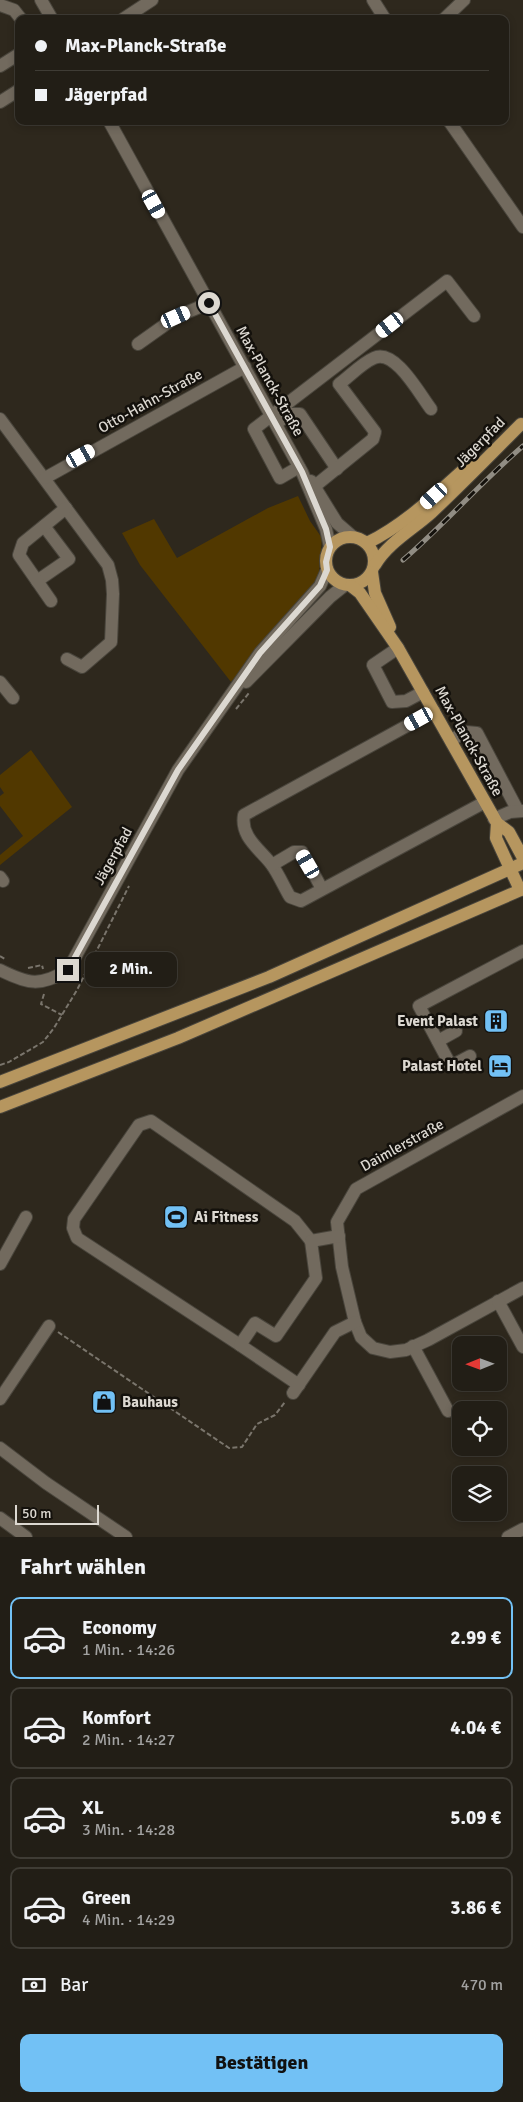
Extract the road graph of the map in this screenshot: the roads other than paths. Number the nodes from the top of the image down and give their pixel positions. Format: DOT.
graph roads {
  1 [pos="41,0"];
  2 [pos="152,0"];
  3 [pos="373,0"];
  4 [pos="464,0"];
  5 [pos="0,4"];
  6 [pos="18,15"];
  7 [pos="50,15"];
  8 [pos="129,15"];
  9 [pos="382,15"];
  10 [pos="448,15"];
  11 [pos="15,57"];
  12 [pos="0,66"];
  13 [pos="15,93"];
  14 [pos="0,102"];
  15 [pos="111,125"];
  16 [pos="452,125"];
  17 [pos="523,227"];
  18 [pos="209,303"];
  19 [pos="474,316"];
  20 [pos="138,344"];
  21 [pos="245,367"];
  22 [pos="431,410"];
  23 [pos="0,419"];
  24 [pos="274,420"];
  25 [pos="522,423"];
  26 [pos="301,469"];
  27 [pos="337,469"];
  28 [pos="45,478"];
  29 [pos="313,488"];
  30 [pos="66,508"];
  31 [pos="44,526"];
  32 [pos="352,536"];
  33 [pos="367,543"];
  34 [pos="330,547"];
  35 [pos="373,568"];
  36 [pos="327,570"];
  37 [pos="37,581"];
  38 [pos="348,586"];
  39 [pos="51,601"];
  40 [pos="398,648"];
  41 [pos="67,659"];
  42 [pos="0,682"];
  43 [pos="423,692"];
  44 [pos="230,697"];
  45 [pos="13,698"];
  46 [pos="434,711"];
  47 [pos="451,740"];
  48 [pos="486,802"];
  49 [pos="521,811"];
  50 [pos="496,821"];
  51 [pos="523,858"];
  52 [pos="523,863"];
  53 [pos="272,865"];
  54 [pos="510,868"];
  55 [pos="322,889"];
  56 [pos="522,891"];
  57 [pos="523,951"];
  58 [pos="0,970"];
  59 [pos="456,1031"];
  60 [pos="438,1040"];
  61 [pos="470,1056"];
  62 [pos="0,1082"];
  63 [pos="523,1096"];
  64 [pos="0,1107"];
  65 [pos="26,1217"];
  66 [pos="339,1236"];
  67 [pos="311,1241"];
  68 [pos="0,1264"];
  69 [pos="523,1288"];
  70 [pos="498,1302"];
  71 [pos="355,1322"];
  72 [pos="49,1326"];
  73 [pos="240,1345"];
  74 [pos="413,1346"];
  75 [pos="523,1348"];
  76 [pos="0,1399"];
  77 [pos="448,1411"];
  78 [pos="0,1448"];
  79 [pos="0,1518"];
  80 [pos="523,1529"];
  81 [pos="26,1537"];
  82 [pos="126,1537"];
  83 [pos="508,1537"];
  1 -- 7 [label="street"];
  2 -- 8 [label="street"];
  3 -- 9 [label="street"];
  4 -- 10 [label="street"];
  5 -- 6 [label="street"];
  11 -- 12 [label="street"];
  13 -- 14 [label="street"];
  15 -- 18 [label="street, Max-Planck-Straße"];
  16 -- 17 [label="street"];
  18 -- 20 [label="street"];
  18 -- 21 [label="street, Max-Planck-Straße"];
  19 -- 24 [label="street"];
  21 -- 24 [label="street, Max-Planck-Straße"];
  21 -- 28 [label="street, Otto-Hahn-Straße"];
  22 -- 27 [label="street"];
  23 -- 28 [label="street"];
  24 -- 26 [label="street, Max-Planck-Straße"];
  24 -- 26 [label="street"];
  24 -- 27 [label="street"];
  25 -- 33 [label="main road, Jägerpfad"];
  25 -- 35 [label="main road, Jägerpfad"];
  26 -- 29 [label="street, Max-Planck-Straße"];
  27 -- 29 [label="street"];
  28 -- 30 [label="street"];
  29 -- 32 [label="street, Max-Planck-Straße"];
  29 -- 34 [label="street, Max-Planck-Straße"];
  30 -- 31 [label="street"];
  30 -- 41 [label="street"];
  31 -- 37 [label="street"];
  31 -- 37 [label="street"];
  32 -- 33 [label="main road"];
  32 -- 34 [label="main road"];
  33 -- 35 [label="main road"];
  34 -- 36 [label="main road"];
  35 -- 38 [label="main road"];
  35 -- 40 [label="main road, Max-Planck-Straße"];
  36 -- 38 [label="main road"];
  36 -- 44 [label="street"];
  37 -- 39 [label="street"];
  38 -- 40 [label="main road, Max-Planck-Straße"];
  38 -- 44 [label="street"];
  40 -- 43 [label="main road, Max-Planck-Straße"];
  40 -- 43 [label="street"];
  42 -- 45 [label="street"];
  43 -- 46 [label="main road, Max-Planck-Straße"];
  44 -- 58 [label="street, Jägerpfad"];
  46 -- 47 [label="main road, Max-Planck-Straße"];
  46 -- 53 [label="street"];
  47 -- 48 [label="main road, Max-Planck-Straße"];
  47 -- 49 [label="street"];
  48 -- 50 [label="main road, Max-Planck-Straße"];
  48 -- 55 [label="street"];
  49 -- 50 [label="street"];
  50 -- 51 [label="main road, Max-Planck-Straße"];
  50 -- 54 [label="main road, Max-Planck-Straße"];
  52 -- 54 [label="main road"];
  53 -- 55 [label="street"];
  53 -- 55 [label="street"];
  54 -- 56 [label="main road, Max-Planck-Straße"];
  54 -- 62 [label="main road"];
  56 -- 64 [label="main road"];
  57 -- 60 [label="street"];
  59 -- 60 [label="street"];
  60 -- 61 [label="street"];
  63 -- 66 [label="street, Daimlerstraße"];
  65 -- 68 [label="street"];
  66 -- 67 [label="street"];
  66 -- 71 [label="street, Daimlerstraße"];
  67 -- 73 [label="street"];
  67 -- 73 [label="street"];
  69 -- 70 [label="street, Daimlerstraße"];
  70 -- 74 [label="street, Daimlerstraße"];
  70 -- 75 [label="street"];
  71 -- 73 [label="street"];
  71 -- 74 [label="street, Daimlerstraße"];
  72 -- 76 [label="street"];
  74 -- 77 [label="street"];
  78 -- 82 [label="street"];
  79 -- 81 [label="street"];
  80 -- 83 [label="street"];
}
